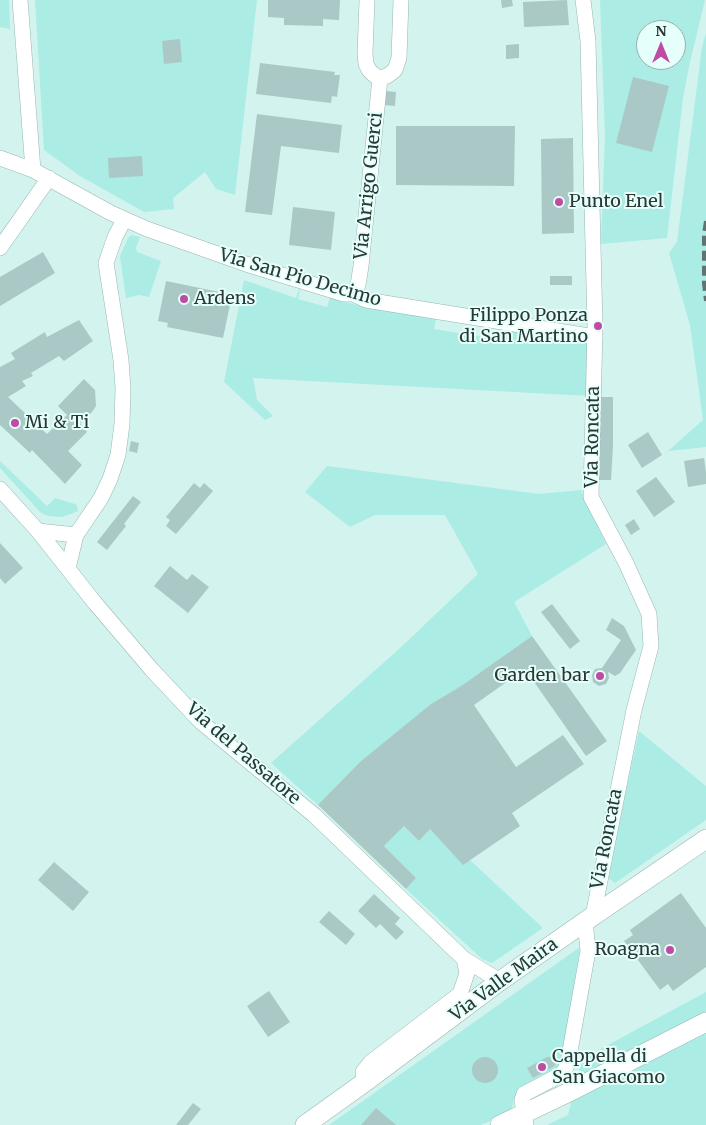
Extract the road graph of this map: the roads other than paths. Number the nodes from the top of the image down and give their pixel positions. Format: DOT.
graph roads {
  1 [pos="20,0"];
  2 [pos="367,0"];
  3 [pos="401,0"];
  4 [pos="583,0"];
  5 [pos="380,78"];
  6 [pos="0,158"];
  7 [pos="34,170"];
  8 [pos="49,178"];
  9 [pos="124,220"];
  10 [pos="0,248"];
  11 [pos="353,294"];
  12 [pos="595,337"];
  13 [pos="0,489"];
  14 [pos="38,531"];
  15 [pos="76,535"];
  16 [pos="68,568"];
  17 [pos="706,839"];
  18 [pos="589,918"];
  19 [pos="464,958"];
  20 [pos="500,982"];
  21 [pos="706,1022"];
  22 [pos="365,1082"];
  23 [pos="526,1119"];
  24 [pos="305,1125"];
  25 [pos="500,1125"];
  1 -- 7 [label="street"];
  2 -- 5 [label="street"];
  3 -- 5 [label="street"];
  4 -- 12 [label="street, Via Roncata"];
  5 -- 11 [label="street, Via Arrigo Guerci"];
  6 -- 7 [label="street, Via San Pio Decimo"];
  7 -- 8 [label="street, Via San Pio Decimo"];
  8 -- 9 [label="street, Via San Pio Decimo"];
  8 -- 10 [label="street"];
  9 -- 11 [label="street, Via San Pio Decimo"];
  9 -- 15 [label="street"];
  11 -- 12 [label="street, Via San Pio Decimo"];
  12 -- 18 [label="street, Via Roncata"];
  13 -- 14 [label="street, Via del Passatore"];
  14 -- 15 [label="street"];
  14 -- 16 [label="street, Via del Passatore"];
  15 -- 16 [label="street"];
  16 -- 19 [label="street, Via del Passatore"];
  17 -- 18 [label="main road, Via Valle Maira"];
  18 -- 20 [label="main road, Via Valle Maira"];
  18 -- 23 [label="street, Via Roncata"];
  19 -- 20 [label="street, Via del Passatore"];
  19 -- 22 [label="street"];
  20 -- 22 [label="main road, Via Valle Maira"];
  21 -- 23 [label="main road"];
  22 -- 24 [label="main road, Via Valle Maira"];
  23 -- 25 [label="main road"];
}
